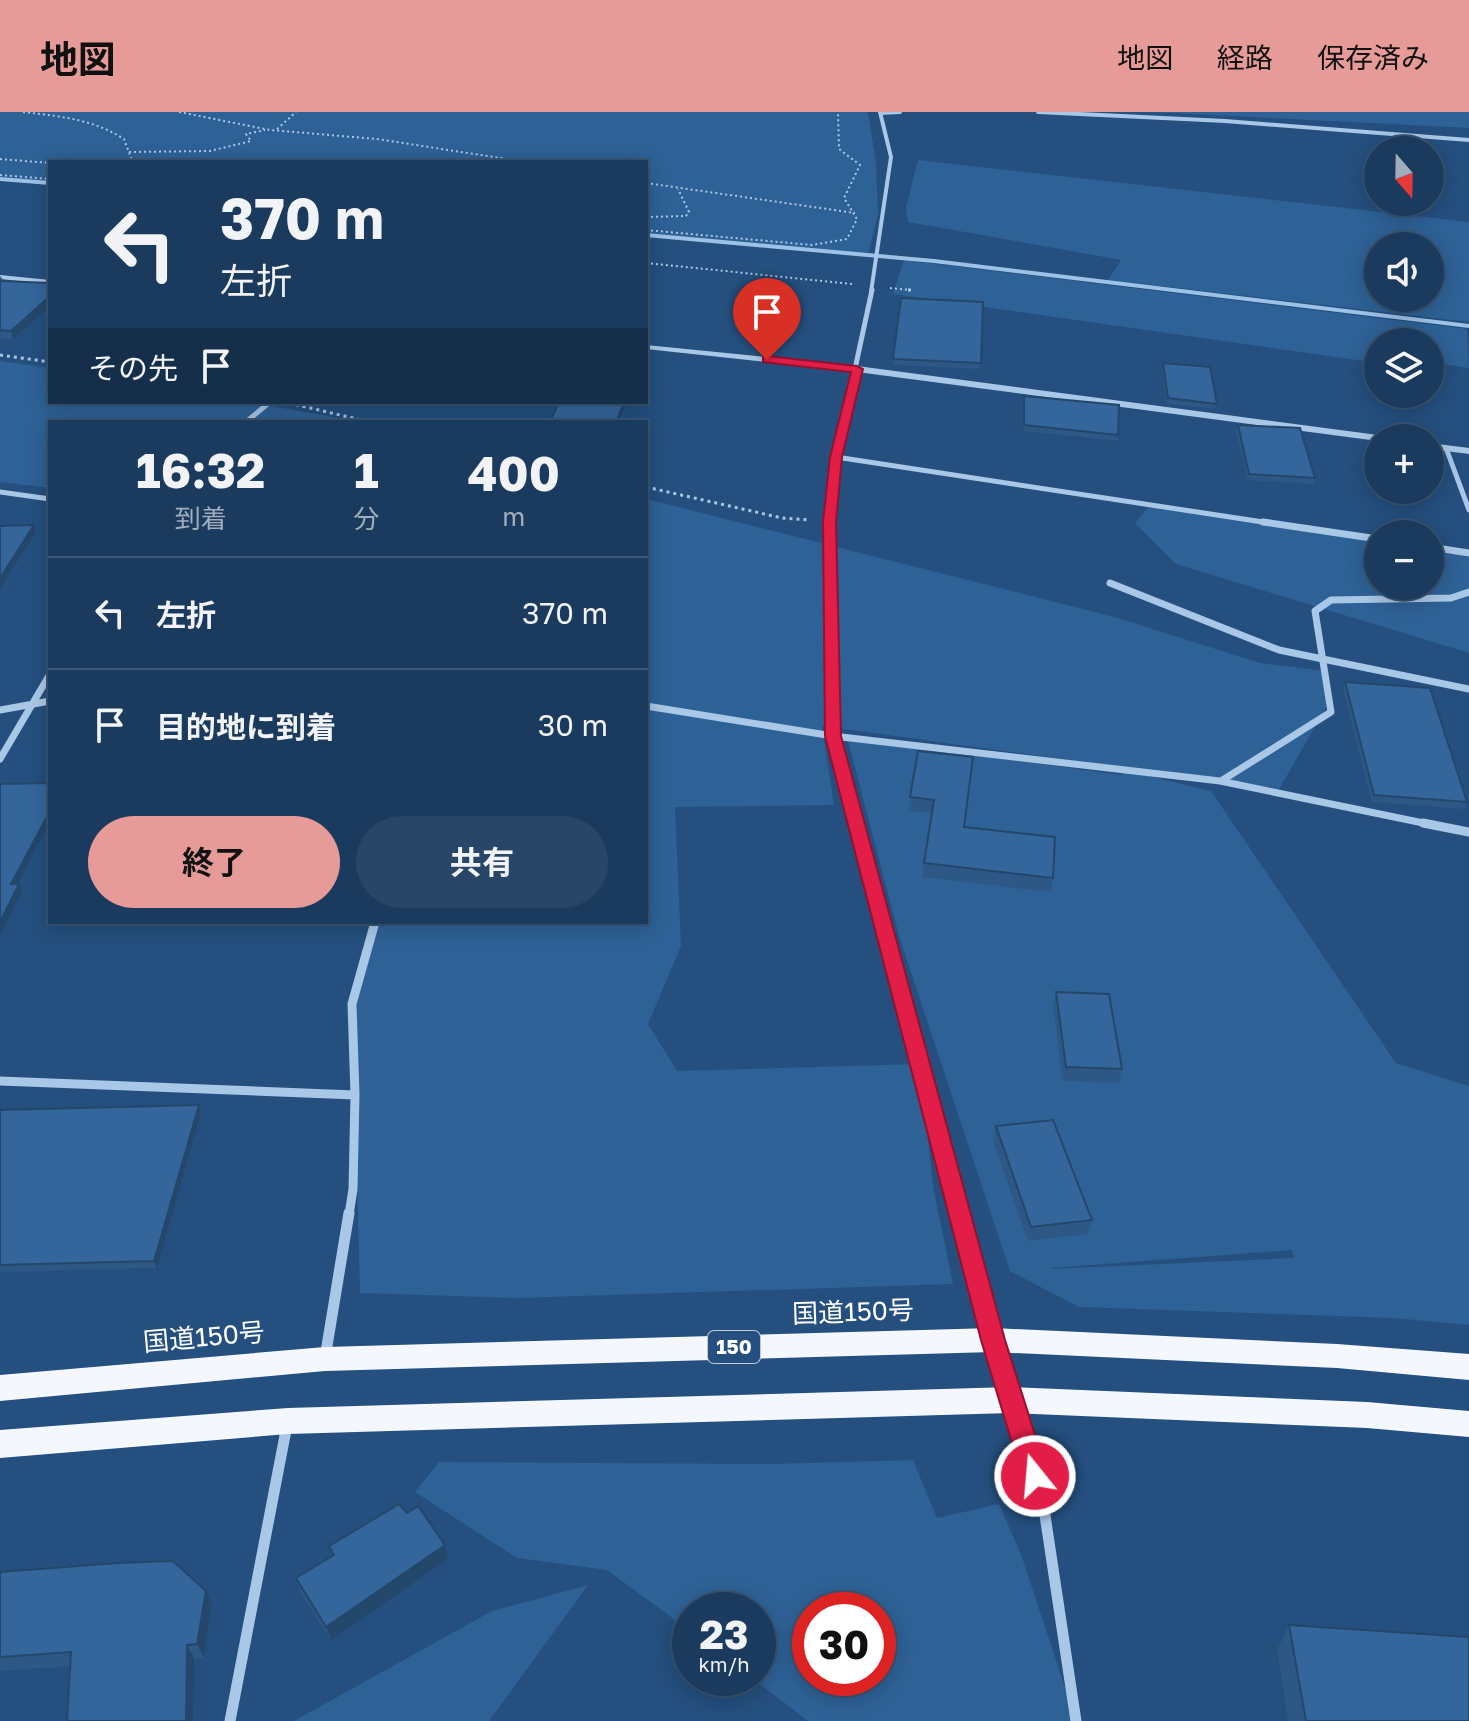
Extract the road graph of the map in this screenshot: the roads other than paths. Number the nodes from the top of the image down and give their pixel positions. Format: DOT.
graph roads {
  1 [pos="900,112"];
  2 [pos="1038,112"];
  3 [pos="880,113"];
  4 [pos="1469,140"];
  5 [pos="0,277"];
  6 [pos="48,282"];
  7 [pos="648,347"];
  8 [pos="857,369"];
  9 [pos="268,404"];
  10 [pos="248,420"];
  11 [pos="1364,436"];
  12 [pos="1446,448"];
  13 [pos="1469,451"];
  14 [pos="836,457"];
  15 [pos="0,492"];
  16 [pos="48,499"];
  17 [pos="1469,510"];
  18 [pos="1364,537"];
  19 [pos="1444,549"];
  20 [pos="1469,553"];
  21 [pos="1110,583"];
  22 [pos="1469,592"];
  23 [pos="1324,661"];
  24 [pos="48,678"];
  25 [pos="1469,689"];
  26 [pos="48,701"];
  27 [pos="33,704"];
  28 [pos="648,706"];
  29 [pos="0,710"];
  30 [pos="833,736"];
  31 [pos="0,759"];
  32 [pos="1220,781"];
  33 [pos="1469,832"];
  34 [pos="374,924"];
  35 [pos="0,1081"];
  36 [pos="355,1095"];
  37 [pos="993,1340"];
  38 [pos="325,1359"];
  39 [pos="1469,1367"];
  40 [pos="0,1388"];
  41 [pos="1011,1400"];
  42 [pos="288,1421"];
  43 [pos="1469,1424"];
  44 [pos="0,1444"];
  45 [pos="230,1721"];
  46 [pos="1076,1721"];
  1 -- 3 [label="street"];
  2 -- 4 [label="street"];
  3 -- 8 [label="street"];
  5 -- 6 [label="street"];
  7 -- 8 [label="street"];
  8 -- 11 [label="street"];
  8 -- 14 [label="street"];
  9 -- 10 [label="street"];
  12 -- 13 [label="street"];
  12 -- 17 [label="street"];
  14 -- 18 [label="street"];
  14 -- 30 [label="street"];
  15 -- 16 [label="street"];
  19 -- 20 [label="street"];
  21 -- 23 [label="street"];
  22 -- 23 [label="street"];
  23 -- 25 [label="street"];
  23 -- 32 [label="street"];
  24 -- 27 [label="street"];
  26 -- 27 [label="street"];
  27 -- 29 [label="street"];
  27 -- 31 [label="street"];
  28 -- 30 [label="street"];
  30 -- 32 [label="street"];
  30 -- 37 [label="street"];
  32 -- 33 [label="street"];
  34 -- 36 [label="street"];
  35 -- 36 [label="street"];
  36 -- 38 [label="street"];
  37 -- 38 [label="highway, 国道150号 / 150"];
  37 -- 39 [label="highway, 国道150号 / 150"];
  37 -- 41 [label="street"];
  38 -- 40 [label="highway, 国道150号 / 150"];
  41 -- 42 [label="highway"];
  41 -- 43 [label="highway"];
  41 -- 46 [label="street"];
  42 -- 44 [label="highway"];
  42 -- 45 [label="street"];
}
